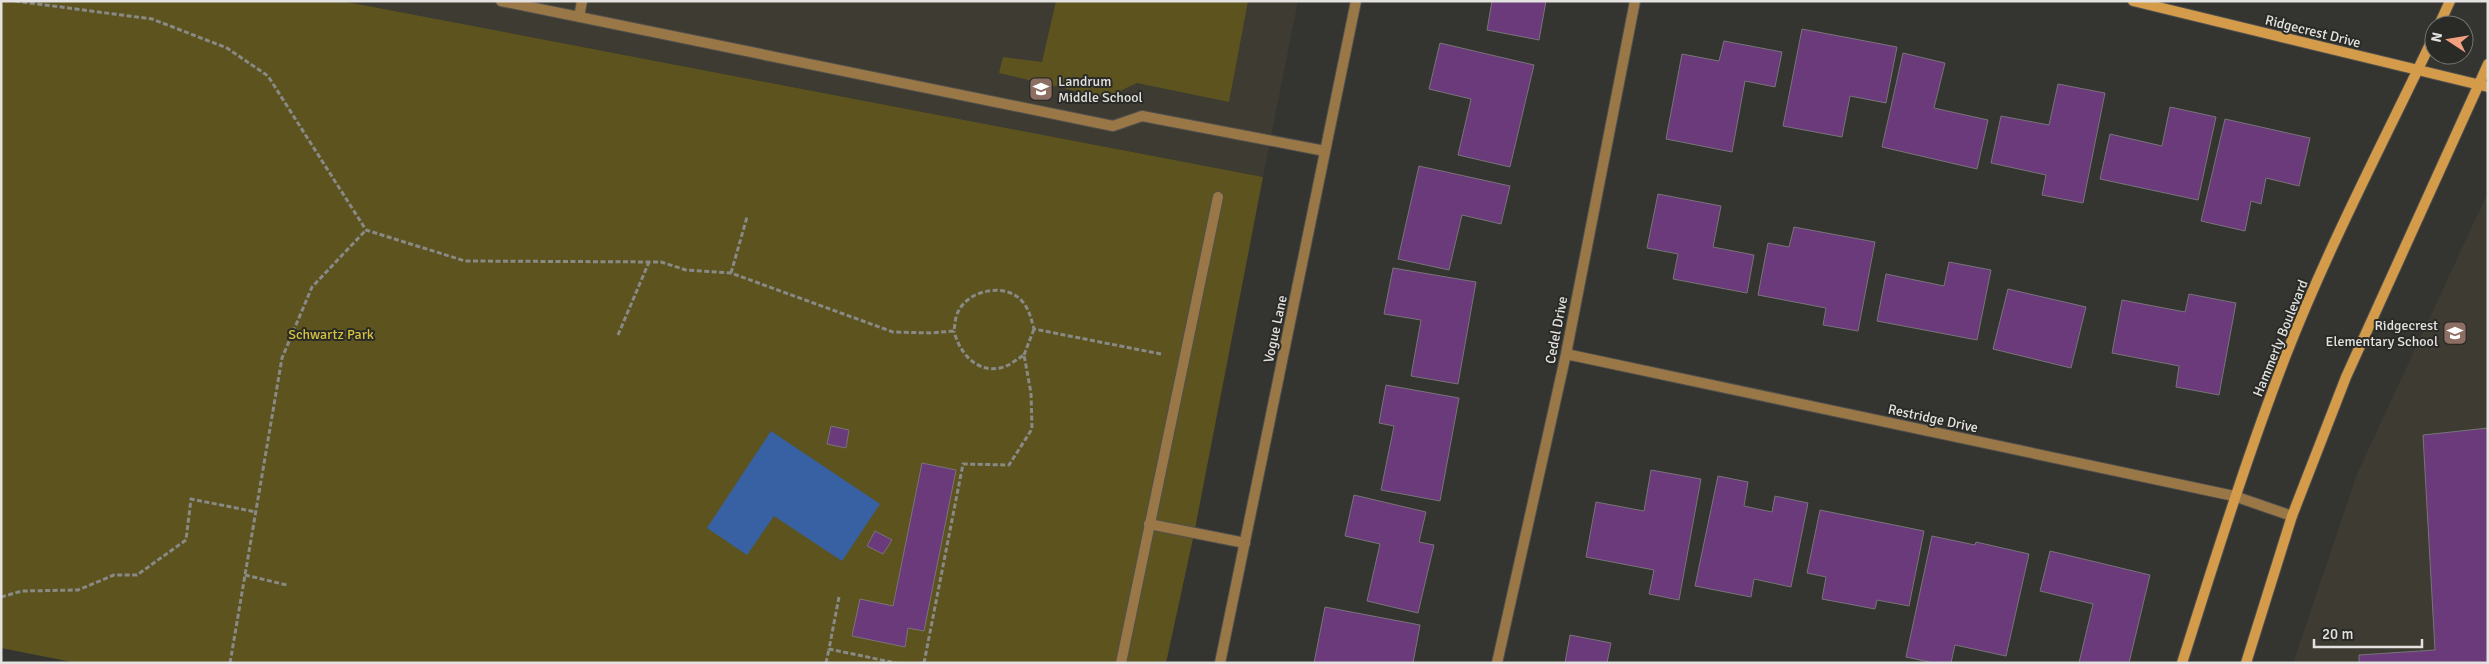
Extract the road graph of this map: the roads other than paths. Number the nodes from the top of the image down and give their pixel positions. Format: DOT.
graph roads {
  1 [pos="501,1"];
  2 [pos="582,1"];
  3 [pos="1356,1"];
  4 [pos="1635,1"];
  5 [pos="2132,1"];
  6 [pos="2450,1"];
  7 [pos="2444,15"];
  8 [pos="579,17"];
  9 [pos="2424,56"];
  10 [pos="2488,64"];
  11 [pos="2417,70"];
  12 [pos="2483,85"];
  13 [pos="1325,151"];
  14 [pos="1218,197"];
  15 [pos="1566,354"];
  16 [pos="2234,496"];
  17 [pos="2292,516"];
  18 [pos="1149,524"];
  19 [pos="1245,543"];
  20 [pos="1121,663"];
  21 [pos="1220,663"];
  22 [pos="1498,663"];
  23 [pos="2182,663"];
  24 [pos="2246,663"];
  1 -- 8 [label="street"];
  2 -- 8 [label="street"];
  3 -- 13 [label="street, Vogue Lane"];
  4 -- 15 [label="street, Cedel Drive"];
  5 -- 11 [label="main road, Ridgecrest Drive"];
  6 -- 7 [label="main road"];
  8 -- 13 [label="street"];
  9 -- 11 [label="main road, Hammerly Boulevard"];
  10 -- 12 [label="main road"];
  11 -- 12 [label="main road, Ridgecrest Drive"];
  11 -- 16 [label="main road, Hammerly Boulevard"];
  12 -- 17 [label="main road"];
  13 -- 19 [label="street, Vogue Lane"];
  14 -- 18 [label="street"];
  15 -- 16 [label="street, Restridge Drive"];
  15 -- 22 [label="street, Cedel Drive"];
  16 -- 17 [label="street, Restridge Drive"];
  16 -- 23 [label="main road, Hammerly Boulevard"];
  17 -- 24 [label="main road"];
  18 -- 19 [label="street"];
  18 -- 20 [label="street"];
  19 -- 21 [label="street, Vogue Lane"];
}
